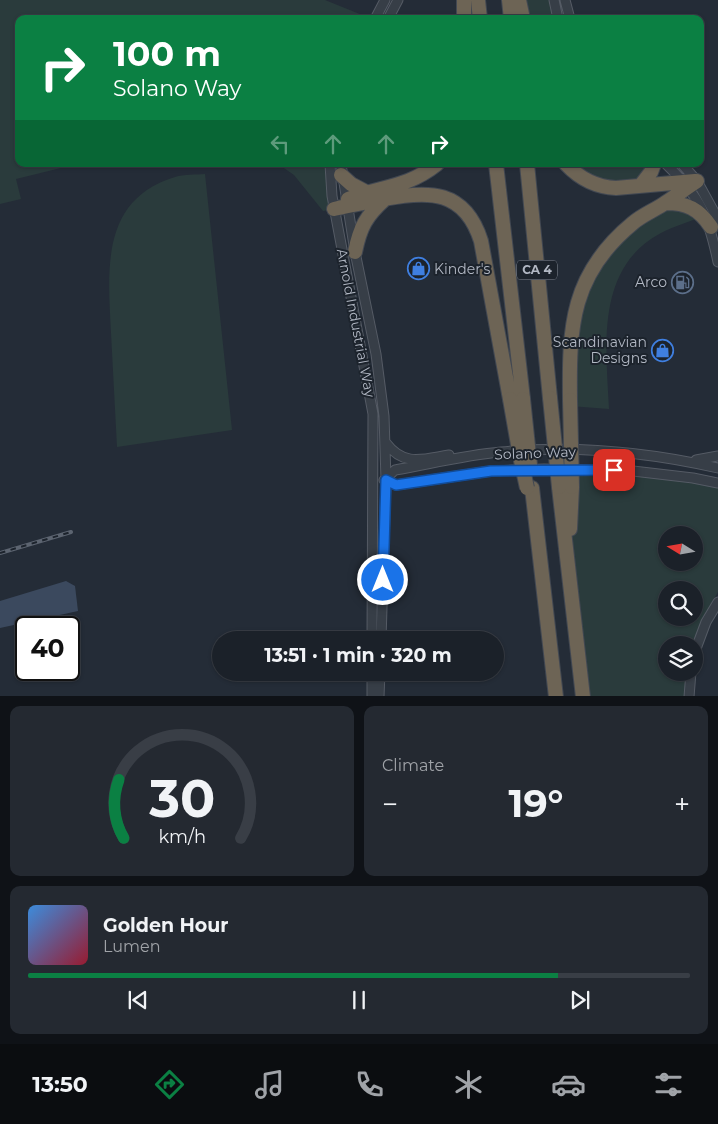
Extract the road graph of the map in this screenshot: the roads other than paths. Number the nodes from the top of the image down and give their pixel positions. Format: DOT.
graph roads {
  1 [pos="385,0"];
  2 [pos="398,0"];
  3 [pos="464,0"];
  4 [pos="478,0"];
  5 [pos="509,0"];
  6 [pos="519,0"];
  7 [pos="554,0"];
  8 [pos="565,0"];
  9 [pos="377,15"];
  10 [pos="390,15"];
  11 [pos="464,15"];
  12 [pos="480,15"];
  13 [pos="511,15"];
  14 [pos="522,15"];
  15 [pos="557,15"];
  16 [pos="569,15"];
  17 [pos="331,167"];
  18 [pos="433,167"];
  19 [pos="496,167"];
  20 [pos="527,167"];
  21 [pos="570,167"];
  22 [pos="653,167"];
  23 [pos="670,167"];
  24 [pos="683,167"];
  25 [pos="341,169"];
  26 [pos="690,183"];
  27 [pos="641,185"];
  28 [pos="366,192"];
  29 [pos="386,198"];
  30 [pos="666,203"];
  31 [pos="342,205"];
  32 [pos="714,223"];
  33 [pos="355,252"];
  34 [pos="718,262"];
  35 [pos="517,399"];
  36 [pos="386,442"];
  37 [pos="476,456"];
  38 [pos="718,456"];
  39 [pos="688,461"];
  40 [pos="718,468"];
  41 [pos="386,480"];
  42 [pos="374,483"];
  43 [pos="718,483"];
  44 [pos="566,487"];
  45 [pos="718,602"];
  46 [pos="372,631"];
  47 [pos="381,631"];
  48 [pos="701,636"];
  49 [pos="372,681"];
  50 [pos="380,681"];
  51 [pos="690,681"];
  52 [pos="372,696"];
  53 [pos="379,696"];
  54 [pos="556,696"];
  55 [pos="583,696"];
  56 [pos="689,696"];
  1 -- 9 [label="street"];
  2 -- 10 [label="street"];
  3 -- 11 [label="highway"];
  4 -- 12 [label="highway"];
  5 -- 13 [label="highway"];
  6 -- 14 [label="highway"];
  7 -- 15 [label="street"];
  8 -- 16 [label="street"];
  17 -- 31 [label="street, Arnold Industrial Way"];
  18 -- 28 [label="highway"];
  19 -- 35 [label="highway, CA 4"];
  20 -- 44 [label="highway, CA 4, bridge"];
  21 -- 27 [label="highway"];
  22 -- 27 [label="highway"];
  23 -- 26 [label="street"];
  24 -- 26 [label="street"];
  25 -- 28 [label="highway"];
  25 -- 31 [label="street, Arnold Industrial Way"];
  26 -- 27 [label="highway"];
  26 -- 30 [label="highway"];
  26 -- 32 [label="street"];
  28 -- 31 [label="highway"];
  29 -- 31 [label="highway"];
  29 -- 33 [label="highway"];
  29 -- 35 [label="highway"];
  30 -- 32 [label="highway"];
  30 -- 44 [label="highway, bridge"];
  31 -- 33 [label="street, Arnold Industrial Way"];
  31 -- 42 [label="street, Arnold Industrial Way"];
  32 -- 34 [label="street"];
  33 -- 36 [label="street, Arnold Industrial Way"];
  35 -- 54 [label="highway, CA 4, bridge"];
  36 -- 37 [label="street"];
  36 -- 41 [label="street, Arnold Industrial Way"];
  37 -- 39 [label="street, Solano Way"];
  37 -- 41 [label="street, Solano Way"];
  38 -- 39 [label="street"];
  39 -- 40 [label="street, Solano Way"];
  41 -- 42 [label="street, Solano Way"];
  41 -- 43 [label="street, Solano Way"];
  41 -- 47 [label="street, Arnold Industrial Way"];
  42 -- 46 [label="street, Arnold Industrial Way"];
  44 -- 55 [label="highway"];
  45 -- 48 [label="street"];
  49 -- 52 [label="street"];
  50 -- 53 [label="street"];
  51 -- 56 [label="street"];
}
